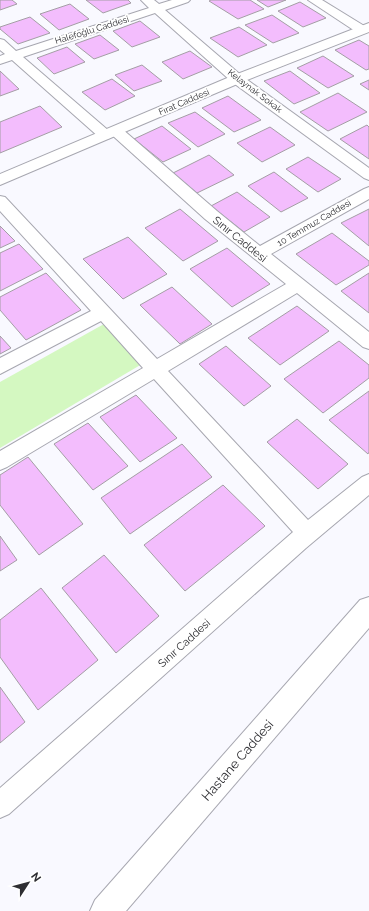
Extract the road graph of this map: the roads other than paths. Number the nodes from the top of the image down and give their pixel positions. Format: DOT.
graph roads {
  1 [pos="147,0"];
  2 [pos="184,0"];
  3 [pos="314,0"];
  4 [pos="158,10"];
  5 [pos="366,31"];
  6 [pos="0,43"];
  7 [pos="13,55"];
  8 [pos="0,60"];
  9 [pos="237,79"];
  10 [pos="110,133"];
  11 [pos="369,175"];
  12 [pos="0,180"];
  13 [pos="369,192"];
  14 [pos="0,201"];
  15 [pos="260,254"];
  16 [pos="298,285"];
  17 [pos="103,312"];
  18 [pos="369,342"];
  19 [pos="0,368"];
  20 [pos="156,369"];
  21 [pos="0,461"];
  22 [pos="369,483"];
  23 [pos="307,533"];
  24 [pos="369,609"];
  25 [pos="0,805"];
  26 [pos="106,911"];
  1 -- 4 [label="street, Kelaynak Sokak"];
  2 -- 4 [label="street, Halefoğlu Caddesi"];
  3 -- 5 [label="street"];
  4 -- 7 [label="street, Halefoğlu Caddesi"];
  4 -- 9 [label="street, Kelaynak Sokak"];
  5 -- 9 [label="street, Fırat Caddesi"];
  6 -- 7 [label="street, Sınır Caddesi"];
  7 -- 8 [label="street, Halefoğlu Caddesi"];
  7 -- 10 [label="street, Sınır Caddesi"];
  9 -- 10 [label="street, Fırat Caddesi"];
  9 -- 11 [label="street, Kelaynak Sokak"];
  10 -- 12 [label="street, Fırat Caddesi"];
  10 -- 15 [label="street, Sınır Caddesi"];
  13 -- 15 [label="street, 10 Temmuz Caddesi"];
  14 -- 17 [label="street"];
  15 -- 16 [label="street, Sınır Caddesi"];
  16 -- 18 [label="street, Sınır Caddesi"];
  16 -- 20 [label="street"];
  17 -- 19 [label="street"];
  17 -- 20 [label="street"];
  20 -- 21 [label="street"];
  20 -- 23 [label="street"];
  22 -- 23 [label="street, Sınır Caddesi"];
  23 -- 25 [label="street, Sınır Caddesi"];
  24 -- 26 [label="street, Hastane Caddesi"];
}
